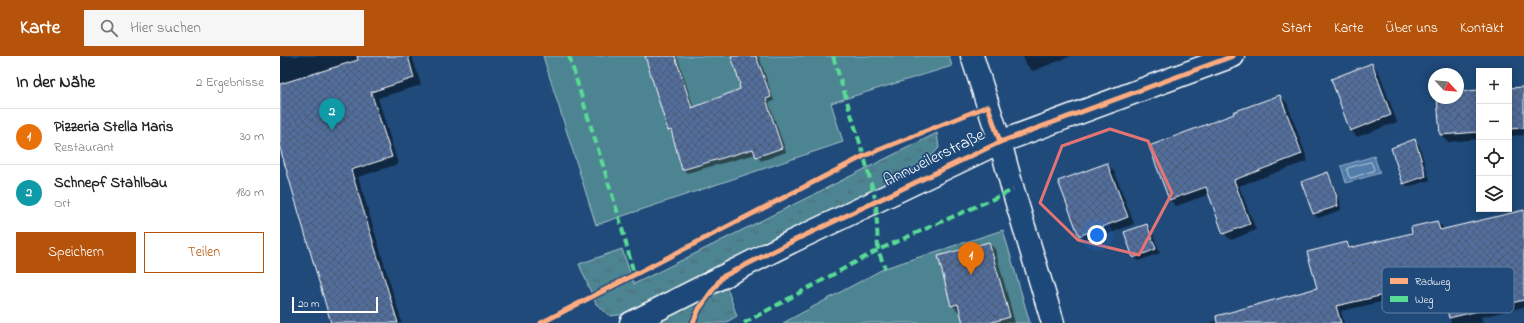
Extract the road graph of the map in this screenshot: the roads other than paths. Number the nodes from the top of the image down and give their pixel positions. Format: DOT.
graph roads {
  1 [pos="972,56"];
  2 [pos="1233,56"];
  3 [pos="1000,142"];
  4 [pos="630,323"];
  5 [pos="1053,323"];
  1 -- 3 [label="street"];
  2 -- 3 [label="street, Annweilerstraße"];
  3 -- 4 [label="street, Annweilerstraße"];
  3 -- 5 [label="street"];
}
